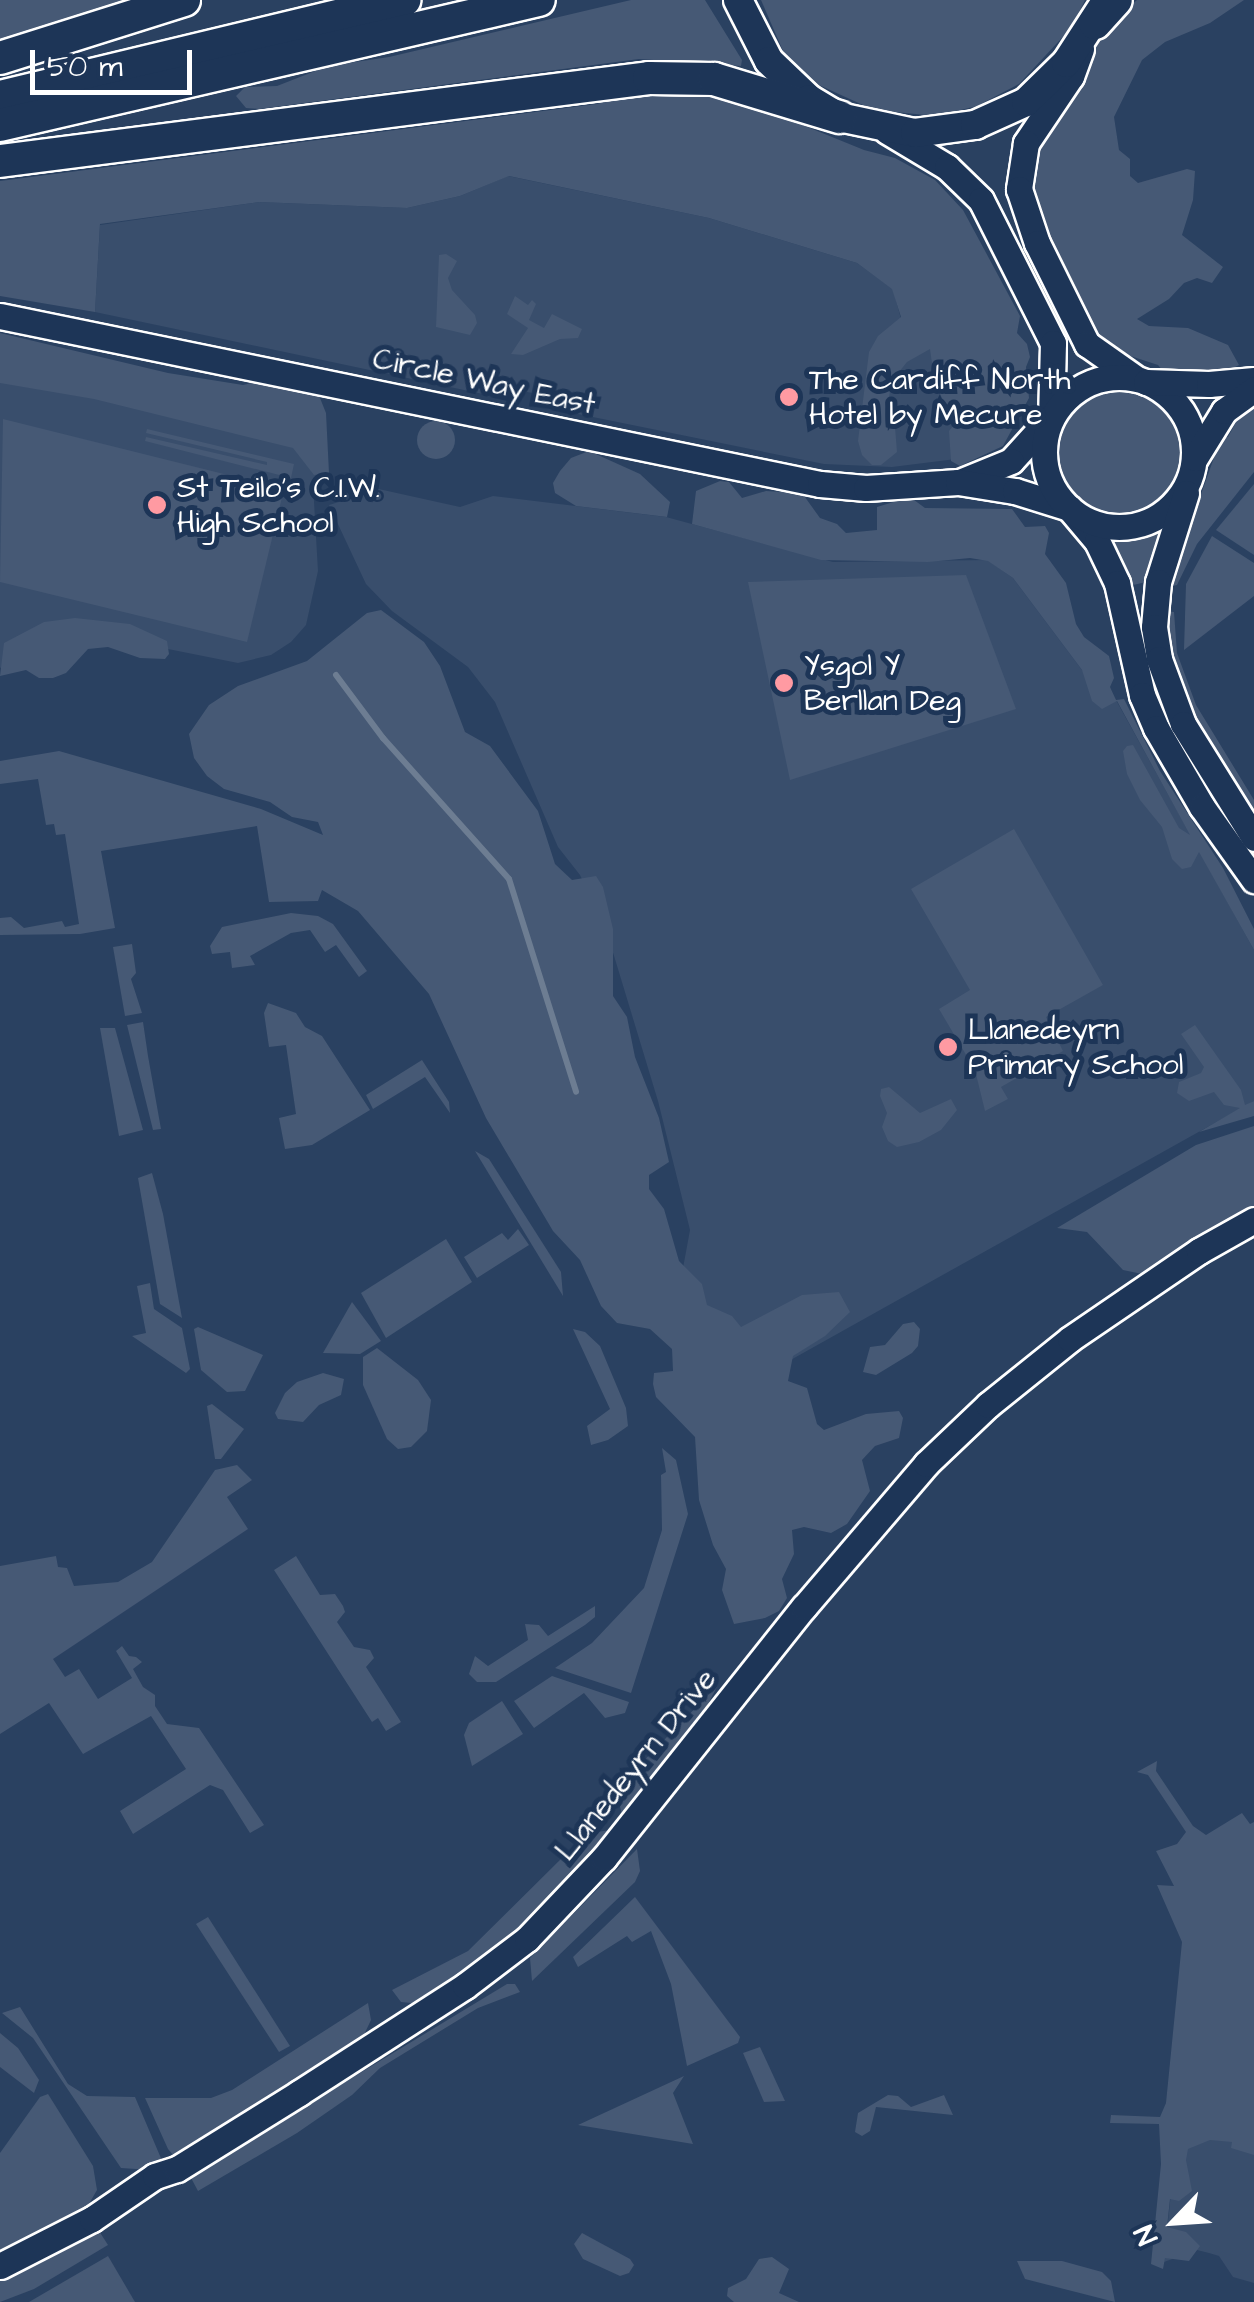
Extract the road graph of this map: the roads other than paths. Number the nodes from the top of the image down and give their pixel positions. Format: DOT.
graph roads {
  1 [pos="184,0"];
  2 [pos="406,0"];
  3 [pos="539,0"];
  4 [pos="738,0"];
  5 [pos="1100,16"];
  6 [pos="0,58"];
  7 [pos="0,97"];
  8 [pos="840,117"];
  9 [pos="0,125"];
  10 [pos="882,128"];
  11 [pos="0,161"];
  12 [pos="0,316"];
  13 [pos="1141,380"];
  14 [pos="1254,380"];
  15 [pos="1254,389"];
  16 [pos="1052,417"];
  17 [pos="1192,470"];
  18 [pos="958,482"];
  19 [pos="1069,508"];
  20 [pos="1254,838"];
  21 [pos="1254,880"];
  22 [pos="1254,1220"];
  23 [pos="0,2266"];
  1 -- 6 [label="highway"];
  2 -- 7 [label="highway"];
  3 -- 9 [label="highway"];
  4 -- 8 [label="main road"];
  5 -- 10 [label="main road"];
  5 -- 13 [label="street"];
  8 -- 10 [label="main road"];
  8 -- 11 [label="highway"];
  10 -- 16 [label="street"];
  12 -- 18 [label="street, Circle Way East"];
  13 -- 14 [label="street"];
  13 -- 16 [label="street"];
  13 -- 17 [label="street"];
  15 -- 17 [label="street"];
  16 -- 18 [label="street, Circle Way East"];
  16 -- 19 [label="street"];
  17 -- 19 [label="street"];
  17 -- 20 [label="street"];
  18 -- 19 [label="street, Circle Way East"];
  19 -- 21 [label="street"];
  22 -- 23 [label="street, Llanedeyrn Drive"];
}
